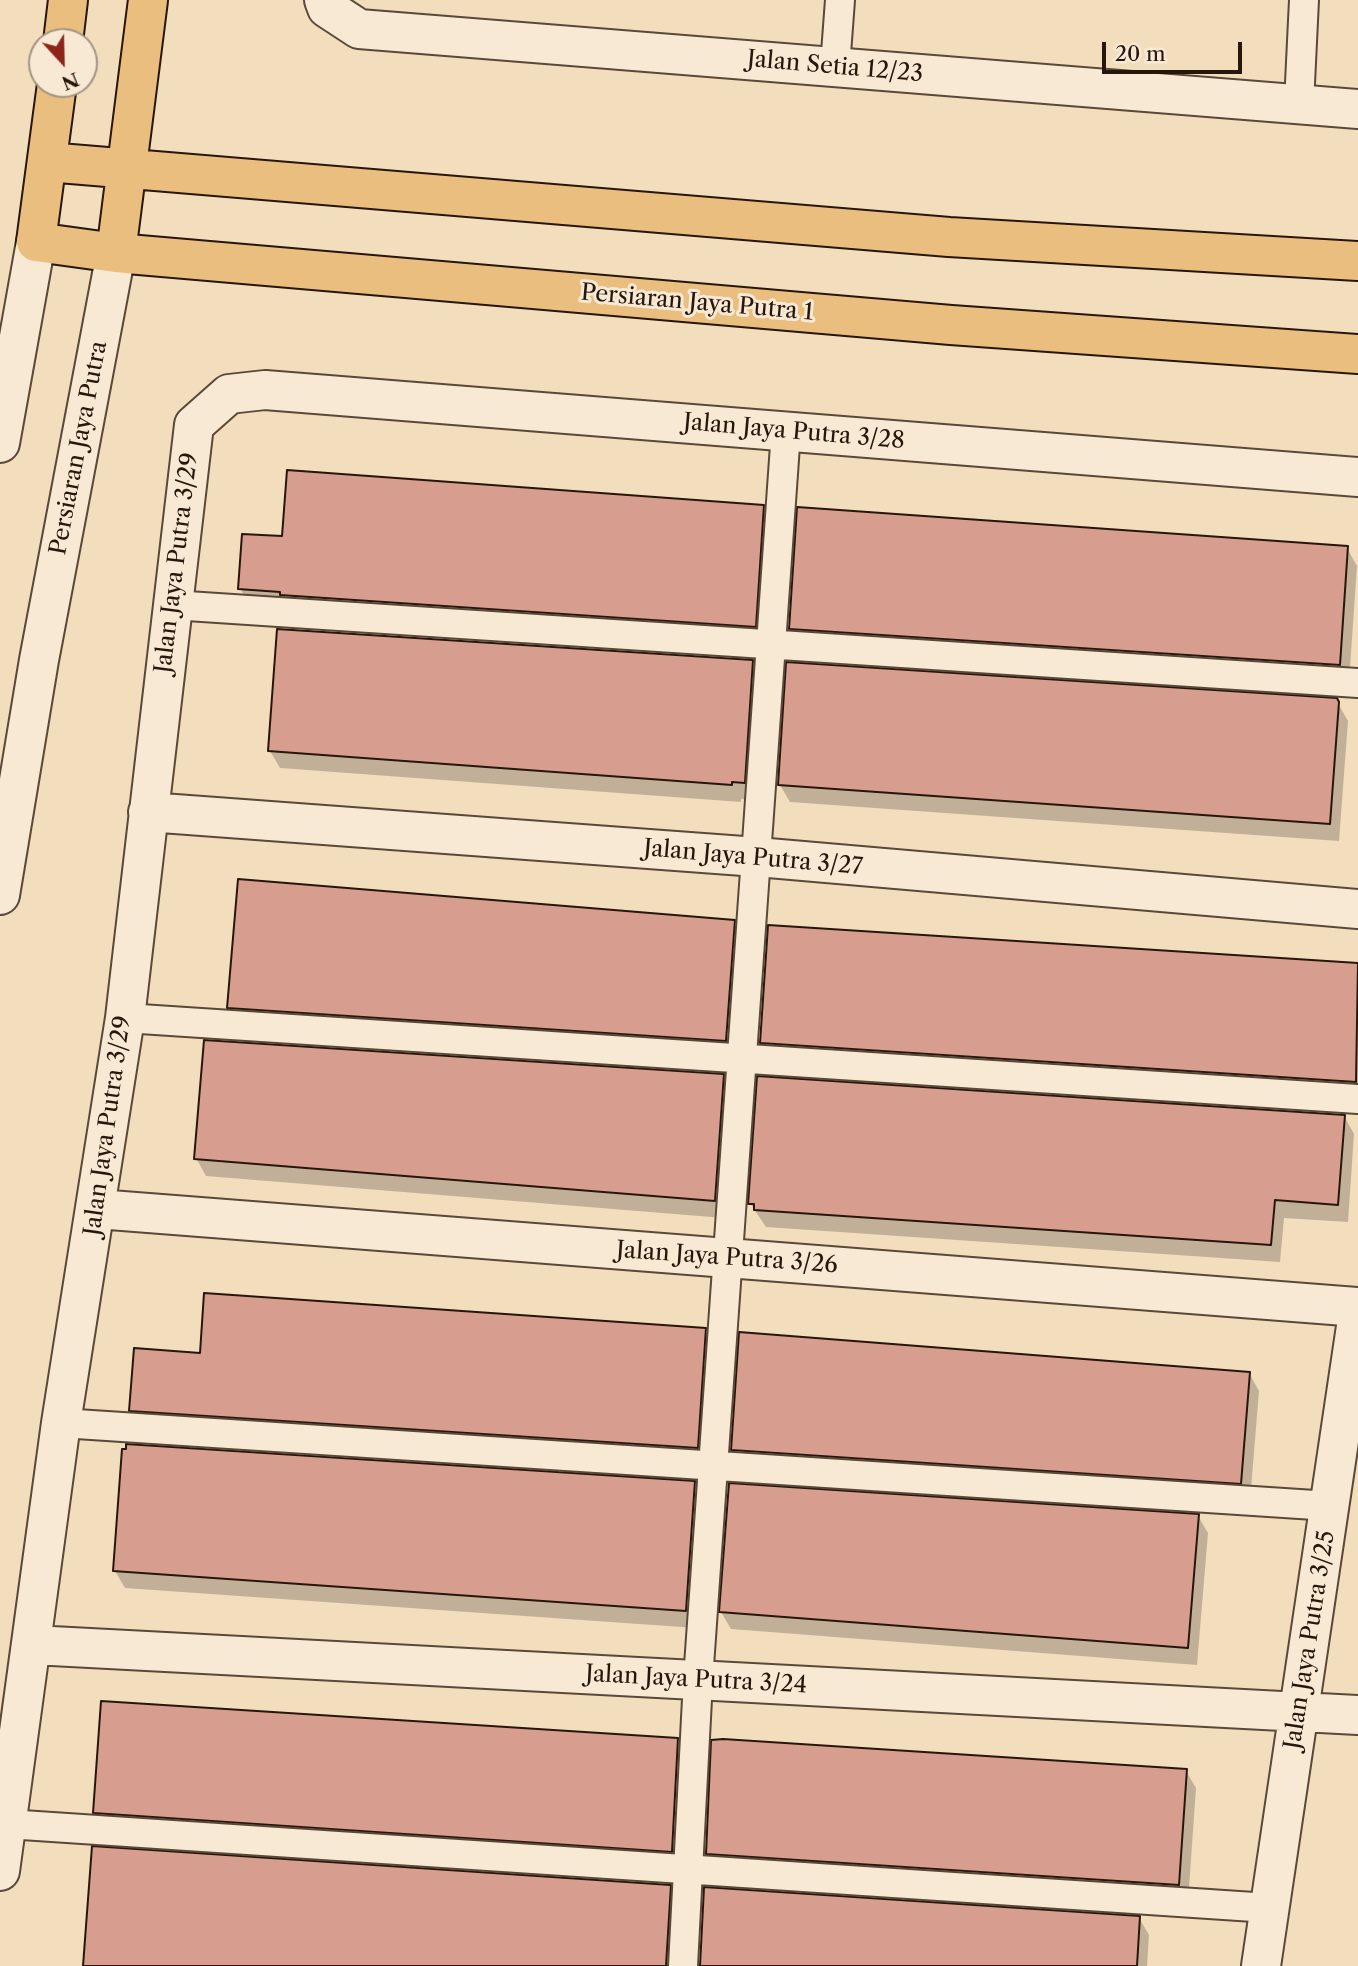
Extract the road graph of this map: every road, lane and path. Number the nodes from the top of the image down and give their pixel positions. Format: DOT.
graph roads {
  1 [pos="68,0"];
  2 [pos="148,0"];
  3 [pos="324,0"];
  4 [pos="840,0"];
  5 [pos="1304,0"];
  6 [pos="65,28"];
  7 [pos="835,67"];
  8 [pos="55,98"];
  9 [pos="1299,104"];
  10 [pos="1358,109"];
  11 [pos="47,162"];
  12 [pos="127,167"];
  13 [pos="36,242"];
  14 [pos="116,253"];
  15 [pos="1358,261"];
  16 [pos="1358,355"];
  17 [pos="229,394"];
  18 [pos="786,431"];
  19 [pos="0,443"];
  20 [pos="1358,477"];
  21 [pos="172,605"];
  22 [pos="771,644"];
  23 [pos="1358,683"];
  24 [pos="148,813"];
  25 [pos="757,858"];
  26 [pos="0,895"];
  27 [pos="1358,909"];
  28 [pos="125,1018"];
  29 [pos="743,1058"];
  30 [pos="1358,1099"];
  31 [pos="97,1209"];
  32 [pos="728,1259"];
  33 [pos="1358,1307"];
  34 [pos="1358,1313"];
  35 [pos="61,1423"];
  36 [pos="714,1466"];
  37 [pos="1330,1506"];
  38 [pos="33,1645"];
  39 [pos="698,1680"];
  40 [pos="1299,1712"];
  41 [pos="1358,1715"];
  42 [pos="7,1824"];
  43 [pos="689,1870"];
  44 [pos="0,1871"];
  45 [pos="1269,1908"];
  46 [pos="683,1966"];
  47 [pos="1261,1966"];
  1 -- 6 [label="main road"];
  2 -- 12 [label="main road, Persiaran Jaya Putra"];
  3 -- 7 [label="street, Jalan Setia 12/23"];
  4 -- 7 [label="lane"];
  5 -- 9 [label="lane"];
  7 -- 9 [label="street, Jalan Setia 12/23"];
  8 -- 11 [label="main road"];
  9 -- 10 [label="street, Jalan Setia 12/23"];
  11 -- 12 [label="main road"];
  11 -- 13 [label="main road"];
  12 -- 14 [label="main road, Persiaran Jaya Putra"];
  12 -- 15 [label="main road"];
  13 -- 14 [label="main road, Persiaran Jaya Putra 1"];
  13 -- 19 [label="street"];
  14 -- 16 [label="main road, Persiaran Jaya Putra 1"];
  14 -- 26 [label="street, Persiaran Jaya Putra"];
  17 -- 18 [label="street, Jalan Jaya Putra 3/28"];
  17 -- 21 [label="street, Jalan Jaya Putra 3/29"];
  18 -- 20 [label="street, Jalan Jaya Putra 3/28"];
  18 -- 22 [label="lane"];
  21 -- 22 [label="lane"];
  21 -- 24 [label="street, Jalan Jaya Putra 3/29"];
  22 -- 23 [label="lane"];
  22 -- 25 [label="lane"];
  24 -- 25 [label="street, Jalan Jaya Putra 3/27"];
  24 -- 28 [label="street, Jalan Jaya Putra 3/29"];
  25 -- 27 [label="street, Jalan Jaya Putra 3/27"];
  25 -- 29 [label="lane"];
  28 -- 29 [label="lane"];
  28 -- 31 [label="street, Jalan Jaya Putra 3/29"];
  29 -- 30 [label="lane"];
  29 -- 32 [label="lane"];
  31 -- 32 [label="street, Jalan Jaya Putra 3/26"];
  31 -- 35 [label="street, Jalan Jaya Putra 3/29"];
  32 -- 33 [label="street, Jalan Jaya Putra 3/26"];
  32 -- 36 [label="lane"];
  34 -- 37 [label="street, Jalan Jaya Putra 3/25"];
  35 -- 36 [label="lane"];
  35 -- 38 [label="street, Jalan Jaya Putra 3/29"];
  36 -- 37 [label="lane"];
  36 -- 39 [label="lane"];
  37 -- 40 [label="street, Jalan Jaya Putra 3/25"];
  38 -- 39 [label="street, Jalan Jaya Putra 3/24"];
  38 -- 42 [label="street, Jalan Jaya Putra 3/29"];
  39 -- 40 [label="street, Jalan Jaya Putra 3/24"];
  39 -- 43 [label="lane"];
  40 -- 41 [label="street, Jalan Jaya Putra 3/24"];
  40 -- 45 [label="street, Jalan Jaya Putra 3/25"];
  42 -- 43 [label="lane"];
  42 -- 44 [label="street, Jalan Jaya Putra 3/29"];
  43 -- 45 [label="lane"];
  43 -- 46 [label="lane"];
  45 -- 47 [label="street, Jalan Jaya Putra 3/25"];
}
